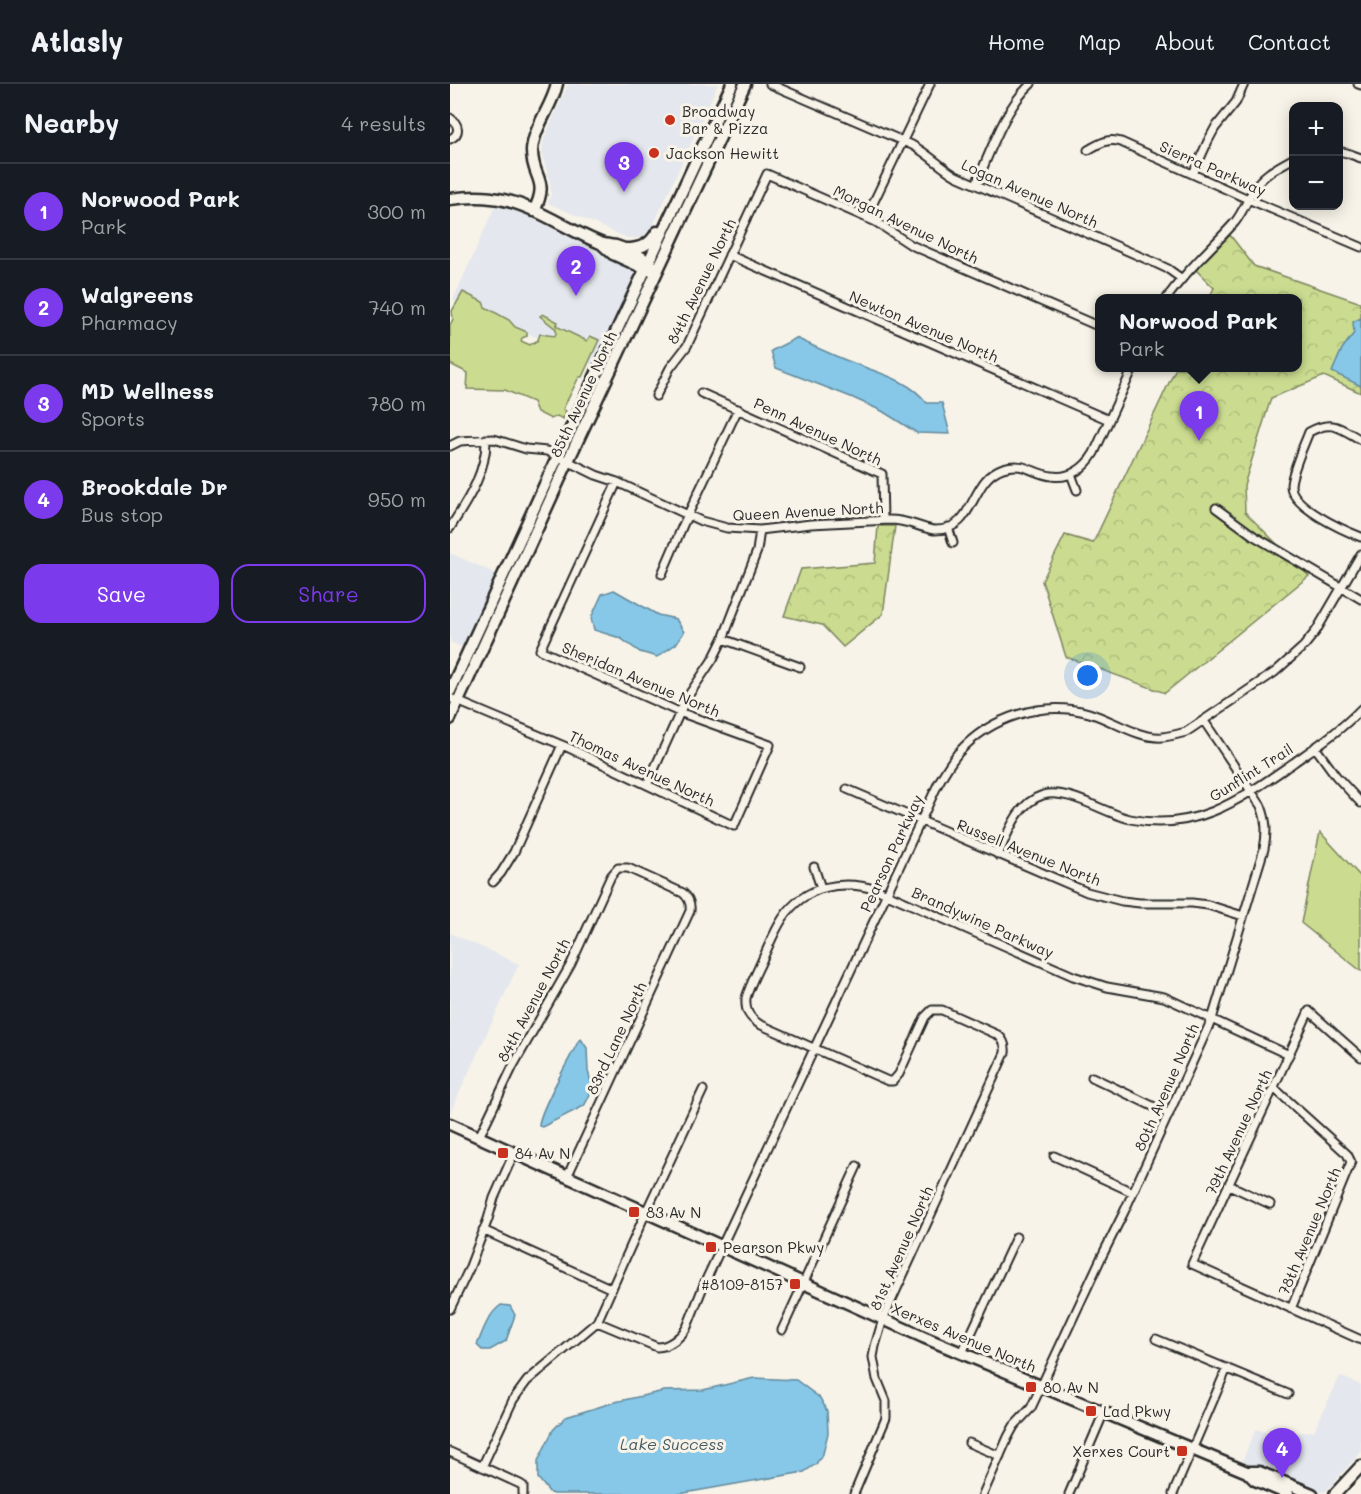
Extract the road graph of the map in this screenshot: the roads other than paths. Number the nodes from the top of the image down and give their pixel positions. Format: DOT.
graph roads {
  1 [pos="557,84"];
  2 [pos="732,84"];
  3 [pos="745,84"];
  4 [pos="770,84"];
  5 [pos="930,84"];
  6 [pos="1031,84"];
  7 [pos="1244,84"];
  8 [pos="450,118"];
  9 [pos="450,139"];
  10 [pos="902,141"];
  11 [pos="1088,150"];
  12 [pos="1343,153"];
  13 [pos="699,156"];
  14 [pos="1361,158"];
  15 [pos="1289,160"];
  16 [pos="767,174"];
  17 [pos="1193,174"];
  18 [pos="976,184"];
  19 [pos="1248,199"];
  20 [pos="450,200"];
  21 [pos="534,211"];
  22 [pos="866,218"];
  23 [pos="601,243"];
  24 [pos="1361,247"];
  25 [pos="624,249"];
  26 [pos="729,255"];
  27 [pos="647,265"];
  28 [pos="658,270"];
  29 [pos="1182,279"];
  30 [pos="1170,294"];
  31 [pos="1095,325"];
  32 [pos="1131,372"];
  33 [pos="701,393"];
  34 [pos="656,396"];
  35 [pos="738,408"];
  36 [pos="1109,420"];
  37 [pos="486,440"];
  38 [pos="1361,440"];
  39 [pos="450,446"];
  40 [pos="563,459"];
  41 [pos="1071,474"];
  42 [pos="617,482"];
  43 [pos="1077,490"];
  44 [pos="1216,508"];
  45 [pos="688,515"];
  46 [pos="883,520"];
  47 [pos="948,527"];
  48 [pos="450,528"];
  49 [pos="760,530"];
  50 [pos="1361,537"];
  51 [pos="953,543"];
  52 [pos="1361,554"];
  53 [pos="662,574"];
  54 [pos="1341,587"];
  55 [pos="1361,599"];
  56 [pos="723,639"];
  57 [pos="800,667"];
  58 [pos="450,691"];
  59 [pos="454,699"];
  60 [pos="1361,709"];
  61 [pos="680,712"];
  62 [pos="450,718"];
  63 [pos="1204,721"];
  64 [pos="562,745"];
  65 [pos="770,745"];
  66 [pos="1315,747"];
  67 [pos="647,785"];
  68 [pos="847,789"];
  69 [pos="1252,791"];
  70 [pos="1361,803"];
  71 [pos="921,821"];
  72 [pos="998,855"];
  73 [pos="814,867"];
  74 [pos="611,876"];
  75 [pos="493,882"];
  76 [pos="821,888"];
  77 [pos="887,894"];
  78 [pos="1243,915"];
  79 [pos="1212,1019"];
  80 [pos="815,1049"];
  81 [pos="1289,1055"];
  82 [pos="1361,1057"];
  83 [pos="1092,1077"];
  84 [pos="1274,1088"];
  85 [pos="703,1090"];
  86 [pos="1169,1114"];
  87 [pos="450,1124"];
  88 [pos="479,1137"];
  89 [pos="514,1153"];
  90 [pos="1054,1156"];
  91 [pos="857,1166"];
  92 [pos="567,1177"];
  93 [pos="1229,1185"];
  94 [pos="1132,1192"];
  95 [pos="1270,1204"];
  96 [pos="645,1212"];
  97 [pos="483,1230"];
  98 [pos="1016,1237"];
  99 [pos="721,1246"];
  100 [pos="804,1284"];
  101 [pos="612,1289"];
  102 [pos="450,1309"];
  103 [pos="1291,1309"];
  104 [pos="883,1319"];
  105 [pos="597,1322"];
  106 [pos="782,1330"];
  107 [pos="1156,1339"];
  108 [pos="1361,1340"];
  109 [pos="962,1353"];
  110 [pos="1227,1368"];
  111 [pos="1041,1386"];
  112 [pos="1288,1394"];
  113 [pos="1104,1412"];
  114 [pos="969,1443"];
  115 [pos="1192,1449"];
  116 [pos="450,1452"];
  117 [pos="1000,1456"];
  118 [pos="1361,1466"];
  119 [pos="482,1467"];
  120 [pos="1247,1472"];
  121 [pos="523,1494"];
  122 [pos="854,1494"];
  123 [pos="983,1494"];
  124 [pos="1069,1494"];
  125 [pos="1173,1494"];
  126 [pos="1288,1494"];
  127 [pos="1312,1494"];
  128 [pos="1335,1494"];
  1 -- 21 [label="main road"];
  2 -- 13 [label="main road, 85th Avenue North"];
  3 -- 28 [label="main road, 85th Avenue North"];
  4 -- 10 [label="street, Logan Avenue North"];
  5 -- 10 [label="street"];
  6 -- 18 [label="street"];
  7 -- 17 [label="street"];
  8 -- 9 [label="street"];
  10 -- 18 [label="street, Logan Avenue North"];
  10 -- 22 [label="street"];
  11 -- 17 [label="street, Sierra Parkway"];
  12 -- 14 [label="street"];
  13 -- 25 [label="main road"];
  13 -- 27 [label="main road, 85th Avenue North"];
  15 -- 19 [label="street"];
  16 -- 22 [label="street, Morgan Avenue North"];
  16 -- 26 [label="street, 84th Avenue North"];
  17 -- 19 [label="street, Sierra Parkway"];
  18 -- 29 [label="street, Logan Avenue North"];
  19 -- 24 [label="street, Sierra Parkway"];
  19 -- 29 [label="street"];
  20 -- 21 [label="main road"];
  21 -- 23 [label="main road"];
  22 -- 31 [label="street, Morgan Avenue North"];
  23 -- 25 [label="main road"];
  23 -- 27 [label="main road"];
  25 -- 27 [label="main road"];
  26 -- 34 [label="street, 84th Avenue North"];
  26 -- 36 [label="street, Newton Avenue North"];
  27 -- 28 [label="main road"];
  27 -- 40 [label="main road, 85th Avenue North"];
  28 -- 40 [label="main road, 85th Avenue North"];
  29 -- 30 [label="street"];
  32 -- 36 [label="street"];
  33 -- 35 [label="street, Penn Avenue North"];
  35 -- 45 [label="street"];
  35 -- 46 [label="street, Penn Avenue North"];
  36 -- 41 [label="street"];
  37 -- 39 [label="street, Queen Avenue North"];
  37 -- 40 [label="street, Queen Avenue North"];
  37 -- 48 [label="street"];
  38 -- 50 [label="street"];
  40 -- 42 [label="street, Queen Avenue North"];
  40 -- 58 [label="main road, 85th Avenue North"];
  40 -- 59 [label="main road, 85th Avenue North"];
  41 -- 43 [label="street"];
  41 -- 47 [label="street"];
  42 -- 45 [label="street, Queen Avenue North"];
  42 -- 61 [label="street, Sheridan Avenue North"];
  44 -- 54 [label="street"];
  45 -- 49 [label="street, Queen Avenue North"];
  45 -- 53 [label="street"];
  46 -- 47 [label="street, Queen Avenue North"];
  46 -- 49 [label="street, Queen Avenue North"];
  47 -- 51 [label="street"];
  49 -- 56 [label="street"];
  52 -- 54 [label="street, Pearson Parkway"];
  54 -- 55 [label="street"];
  54 -- 63 [label="street, Pearson Parkway"];
  56 -- 57 [label="street"];
  56 -- 61 [label="street"];
  59 -- 62 [label="main road, 85th Avenue North"];
  59 -- 64 [label="street, Thomas Avenue North"];
  60 -- 66 [label="street, Gunflint Trail"];
  61 -- 65 [label="street, Sheridan Avenue North"];
  61 -- 67 [label="street"];
  63 -- 69 [label="street, 80th Avenue North"];
  63 -- 71 [label="street, Pearson Parkway"];
  64 -- 67 [label="street, Thomas Avenue North"];
  64 -- 75 [label="street"];
  65 -- 67 [label="street, Thomas Avenue North"];
  66 -- 69 [label="street, Gunflint Trail"];
  66 -- 70 [label="street"];
  68 -- 71 [label="street, Russell Avenue North"];
  69 -- 72 [label="street, Gunflint Trail"];
  69 -- 78 [label="street, 80th Avenue North"];
  71 -- 72 [label="street, Russell Avenue North"];
  71 -- 77 [label="street, Pearson Parkway"];
  72 -- 78 [label="street, Russell Avenue North"];
  73 -- 76 [label="street"];
  74 -- 88 [label="street, 84th Avenue North"];
  74 -- 92 [label="street, 83rd Lane North"];
  76 -- 77 [label="street, Brandywine Parkway"];
  76 -- 80 [label="street, Brandywine Parkway"];
  77 -- 79 [label="street, Brandywine Parkway"];
  77 -- 80 [label="street, Pearson Parkway"];
  78 -- 79 [label="street, 80th Avenue North"];
  79 -- 81 [label="street, Brandywine Parkway"];
  79 -- 86 [label="street, 80th Avenue North"];
  80 -- 99 [label="street, Pearson Parkway"];
  80 -- 104 [label="street, 81st Avenue North"];
  81 -- 82 [label="street, 79th Avenue North"];
  81 -- 84 [label="street, 79th Avenue North"];
  83 -- 86 [label="street"];
  84 -- 93 [label="street, 79th Avenue North"];
  84 -- 103 [label="street, 78th Avenue North"];
  85 -- 96 [label="street"];
  86 -- 94 [label="street, 80th Avenue North"];
  87 -- 88 [label="main road, Xerxes Avenue North"];
  88 -- 89 [label="main road, Xerxes Avenue North"];
  89 -- 92 [label="main road, Xerxes Avenue North"];
  89 -- 97 [label="street"];
  90 -- 94 [label="street"];
  91 -- 100 [label="street"];
  92 -- 96 [label="main road, Xerxes Avenue North"];
  93 -- 95 [label="street"];
  93 -- 103 [label="street, 79th Avenue North"];
  94 -- 111 [label="street, 80th Avenue North"];
  96 -- 99 [label="main road, Xerxes Avenue North"];
  96 -- 101 [label="street"];
  97 -- 101 [label="street"];
  97 -- 102 [label="street"];
  98 -- 109 [label="street"];
  99 -- 100 [label="main road, Xerxes Avenue North"];
  99 -- 105 [label="street, Pearson Parkway"];
  100 -- 104 [label="main road, Xerxes Avenue North"];
  100 -- 106 [label="street"];
  101 -- 105 [label="street"];
  103 -- 108 [label="street"];
  104 -- 109 [label="main road, Xerxes Avenue North"];
  104 -- 122 [label="street, 81st Avenue North"];
  105 -- 119 [label="street"];
  107 -- 110 [label="street"];
  109 -- 111 [label="main road, Xerxes Avenue North"];
  110 -- 112 [label="street"];
  110 -- 115 [label="street"];
  111 -- 113 [label="main road, Xerxes Avenue North"];
  111 -- 117 [label="street, 80th Avenue North"];
  113 -- 115 [label="main road, Xerxes Avenue North"];
  113 -- 124 [label="street"];
  114 -- 117 [label="street"];
  115 -- 120 [label="main road, Xerxes Avenue North"];
  115 -- 125 [label="street"];
  116 -- 119 [label="street"];
  117 -- 123 [label="street, 80th Avenue North"];
  118 -- 128 [label="main road"];
  119 -- 121 [label="street"];
  120 -- 126 [label="main road, Xerxes Avenue North"];
  120 -- 127 [label="main road, Xerxes Avenue North"];
}
